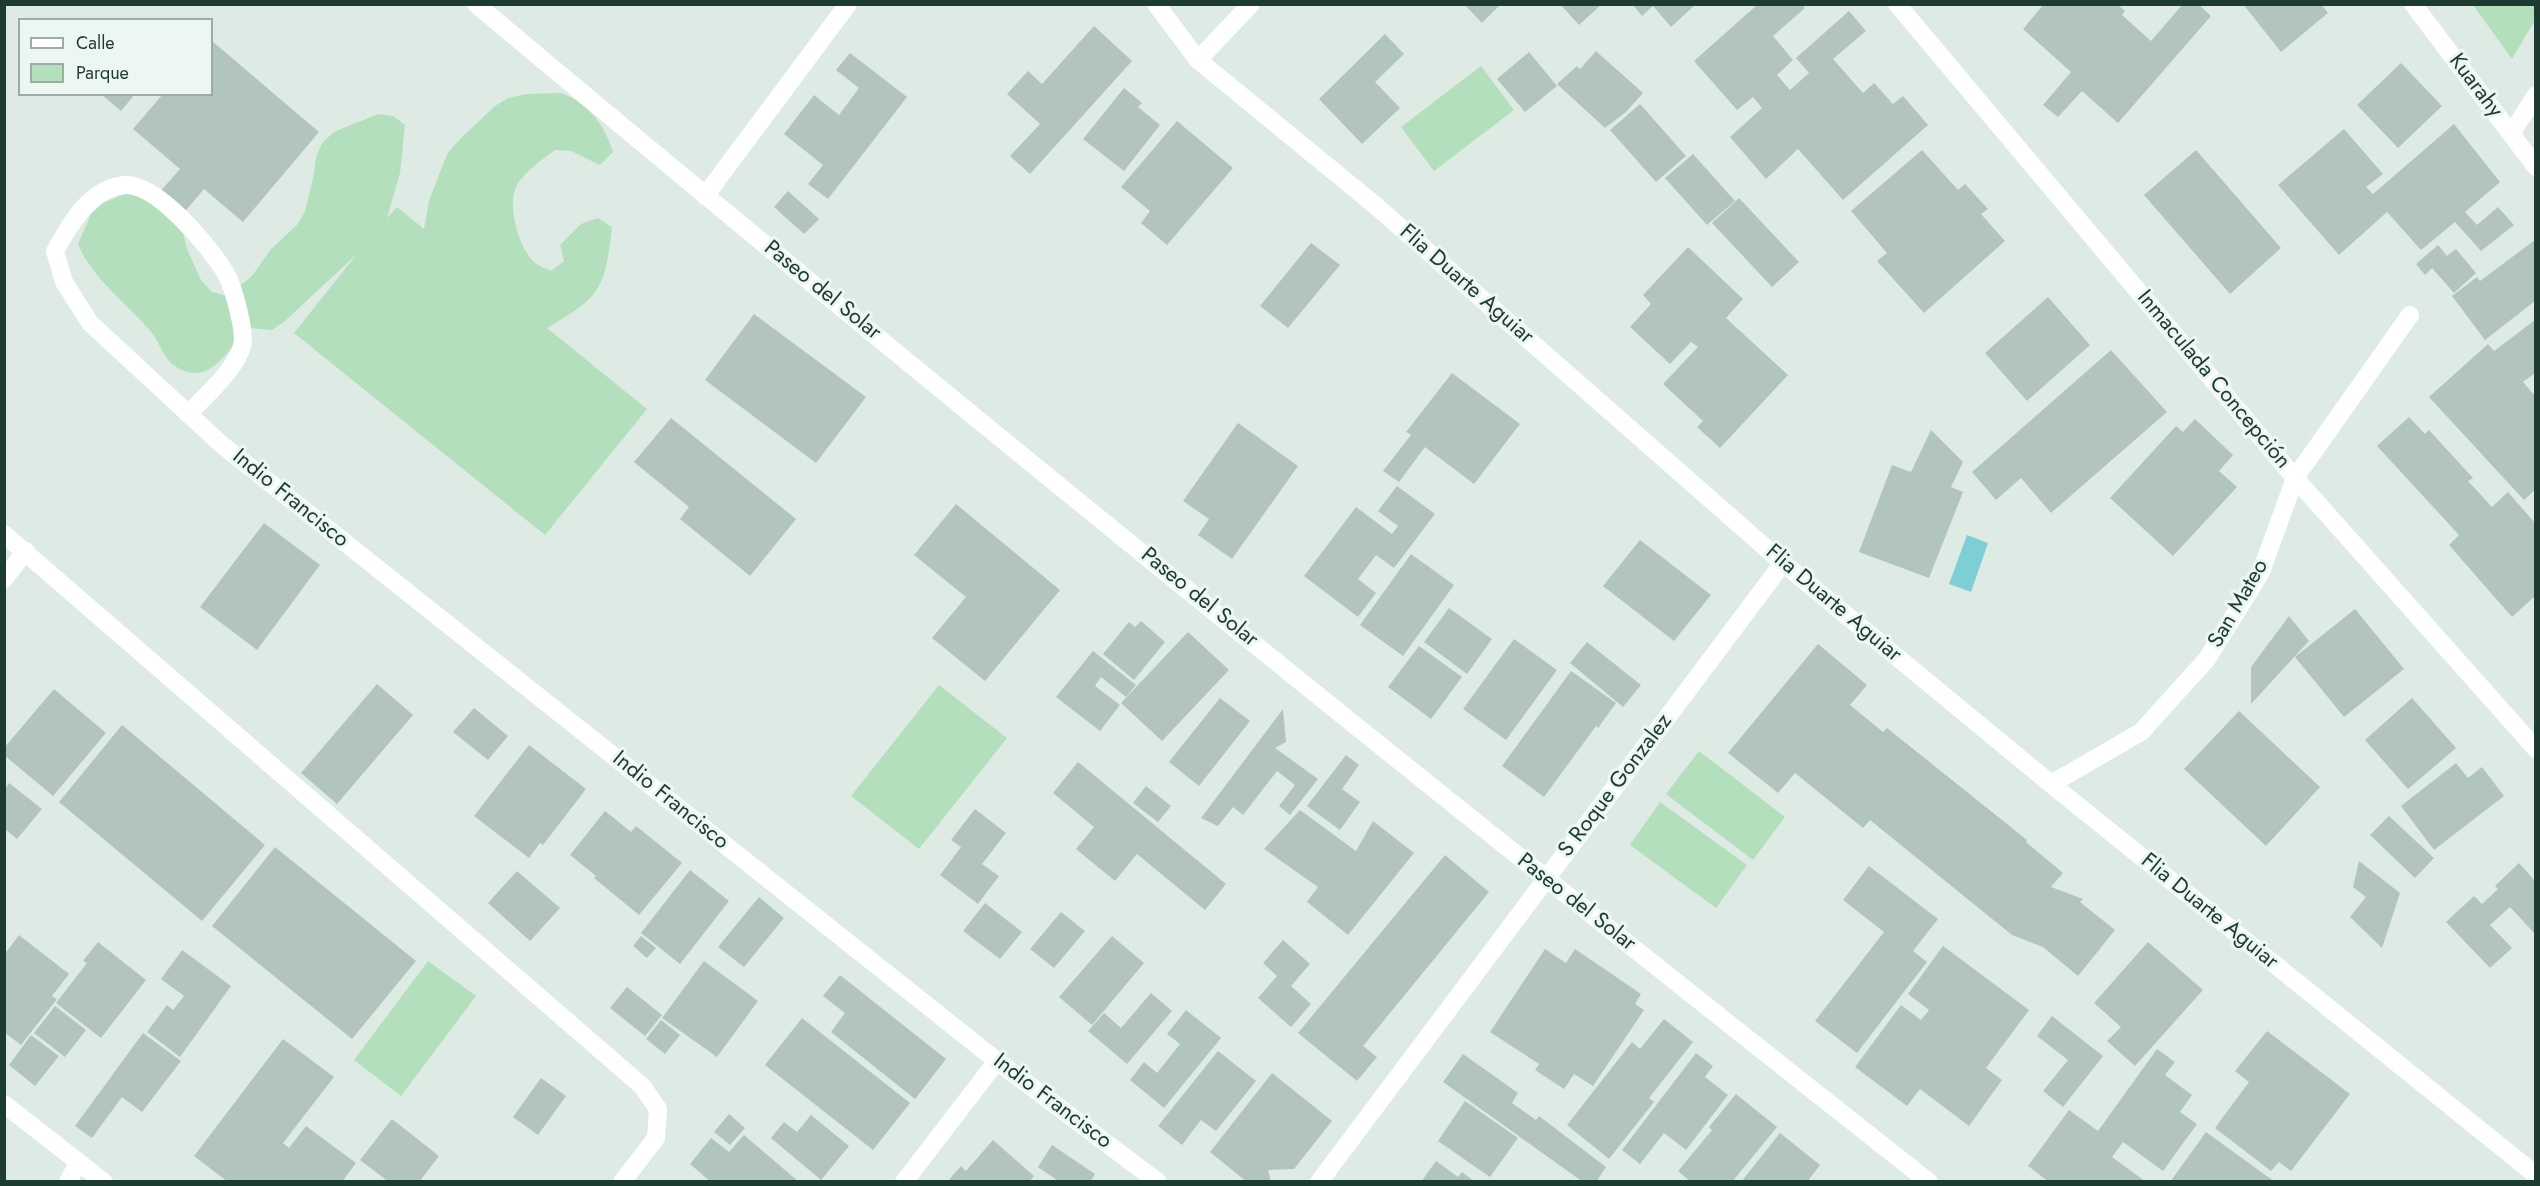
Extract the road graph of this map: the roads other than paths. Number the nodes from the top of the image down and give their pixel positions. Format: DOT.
graph roads {
  1 [pos="476,4"];
  2 [pos="848,4"];
  3 [pos="1156,4"];
  4 [pos="1251,4"];
  5 [pos="1897,4"];
  6 [pos="2413,4"];
  7 [pos="1198,60"];
  8 [pos="2535,95"];
  9 [pos="2511,134"];
  10 [pos="2535,167"];
  11 [pos="705,196"];
  12 [pos="2410,315"];
  13 [pos="188,414"];
  14 [pos="2295,478"];
  15 [pos="4,534"];
  16 [pos="26,551"];
  17 [pos="1783,563"];
  18 [pos="4,579"];
  19 [pos="2535,749"];
  20 [pos="2051,784"];
  21 [pos="1546,880"];
  22 [pos="997,1061"];
  23 [pos="4,1104"];
  24 [pos="78,1163"];
  25 [pos="2535,1175"];
  26 [pos="68,1182"];
  27 [pos="104,1182"];
  28 [pos="622,1182"];
  29 [pos="904,1182"];
  30 [pos="1158,1182"];
  31 [pos="1319,1182"];
  32 [pos="1929,1182"];
  1 -- 11 [label="street, Paseo del Solar"];
  2 -- 11 [label="street"];
  3 -- 7 [label="street, Flia Duarte Aguiar"];
  4 -- 7 [label="street"];
  5 -- 14 [label="street, Inmaculada Concepción"];
  6 -- 9 [label="street, Kuarahy"];
  7 -- 17 [label="street, Flia Duarte Aguiar"];
  8 -- 9 [label="street"];
  9 -- 10 [label="street, Kuarahy"];
  11 -- 21 [label="street, Paseo del Solar"];
  12 -- 14 [label="street, San Mateo"];
  13 -- 13 [label="street, Indio Francisco"];
  13 -- 22 [label="street, Indio Francisco"];
  14 -- 19 [label="street, Inmaculada Concepción"];
  14 -- 20 [label="street, San Mateo"];
  15 -- 16 [label="street"];
  16 -- 18 [label="street"];
  16 -- 28 [label="street"];
  17 -- 20 [label="street, Flia Duarte Aguiar"];
  17 -- 21 [label="street, S Roque Gonzalez"];
  20 -- 25 [label="street, Flia Duarte Aguiar"];
  21 -- 31 [label="street, S Roque Gonzalez"];
  21 -- 32 [label="street, Paseo del Solar"];
  22 -- 29 [label="street"];
  22 -- 30 [label="street, Indio Francisco"];
  23 -- 24 [label="street"];
  24 -- 26 [label="street"];
  24 -- 27 [label="street"];
}
